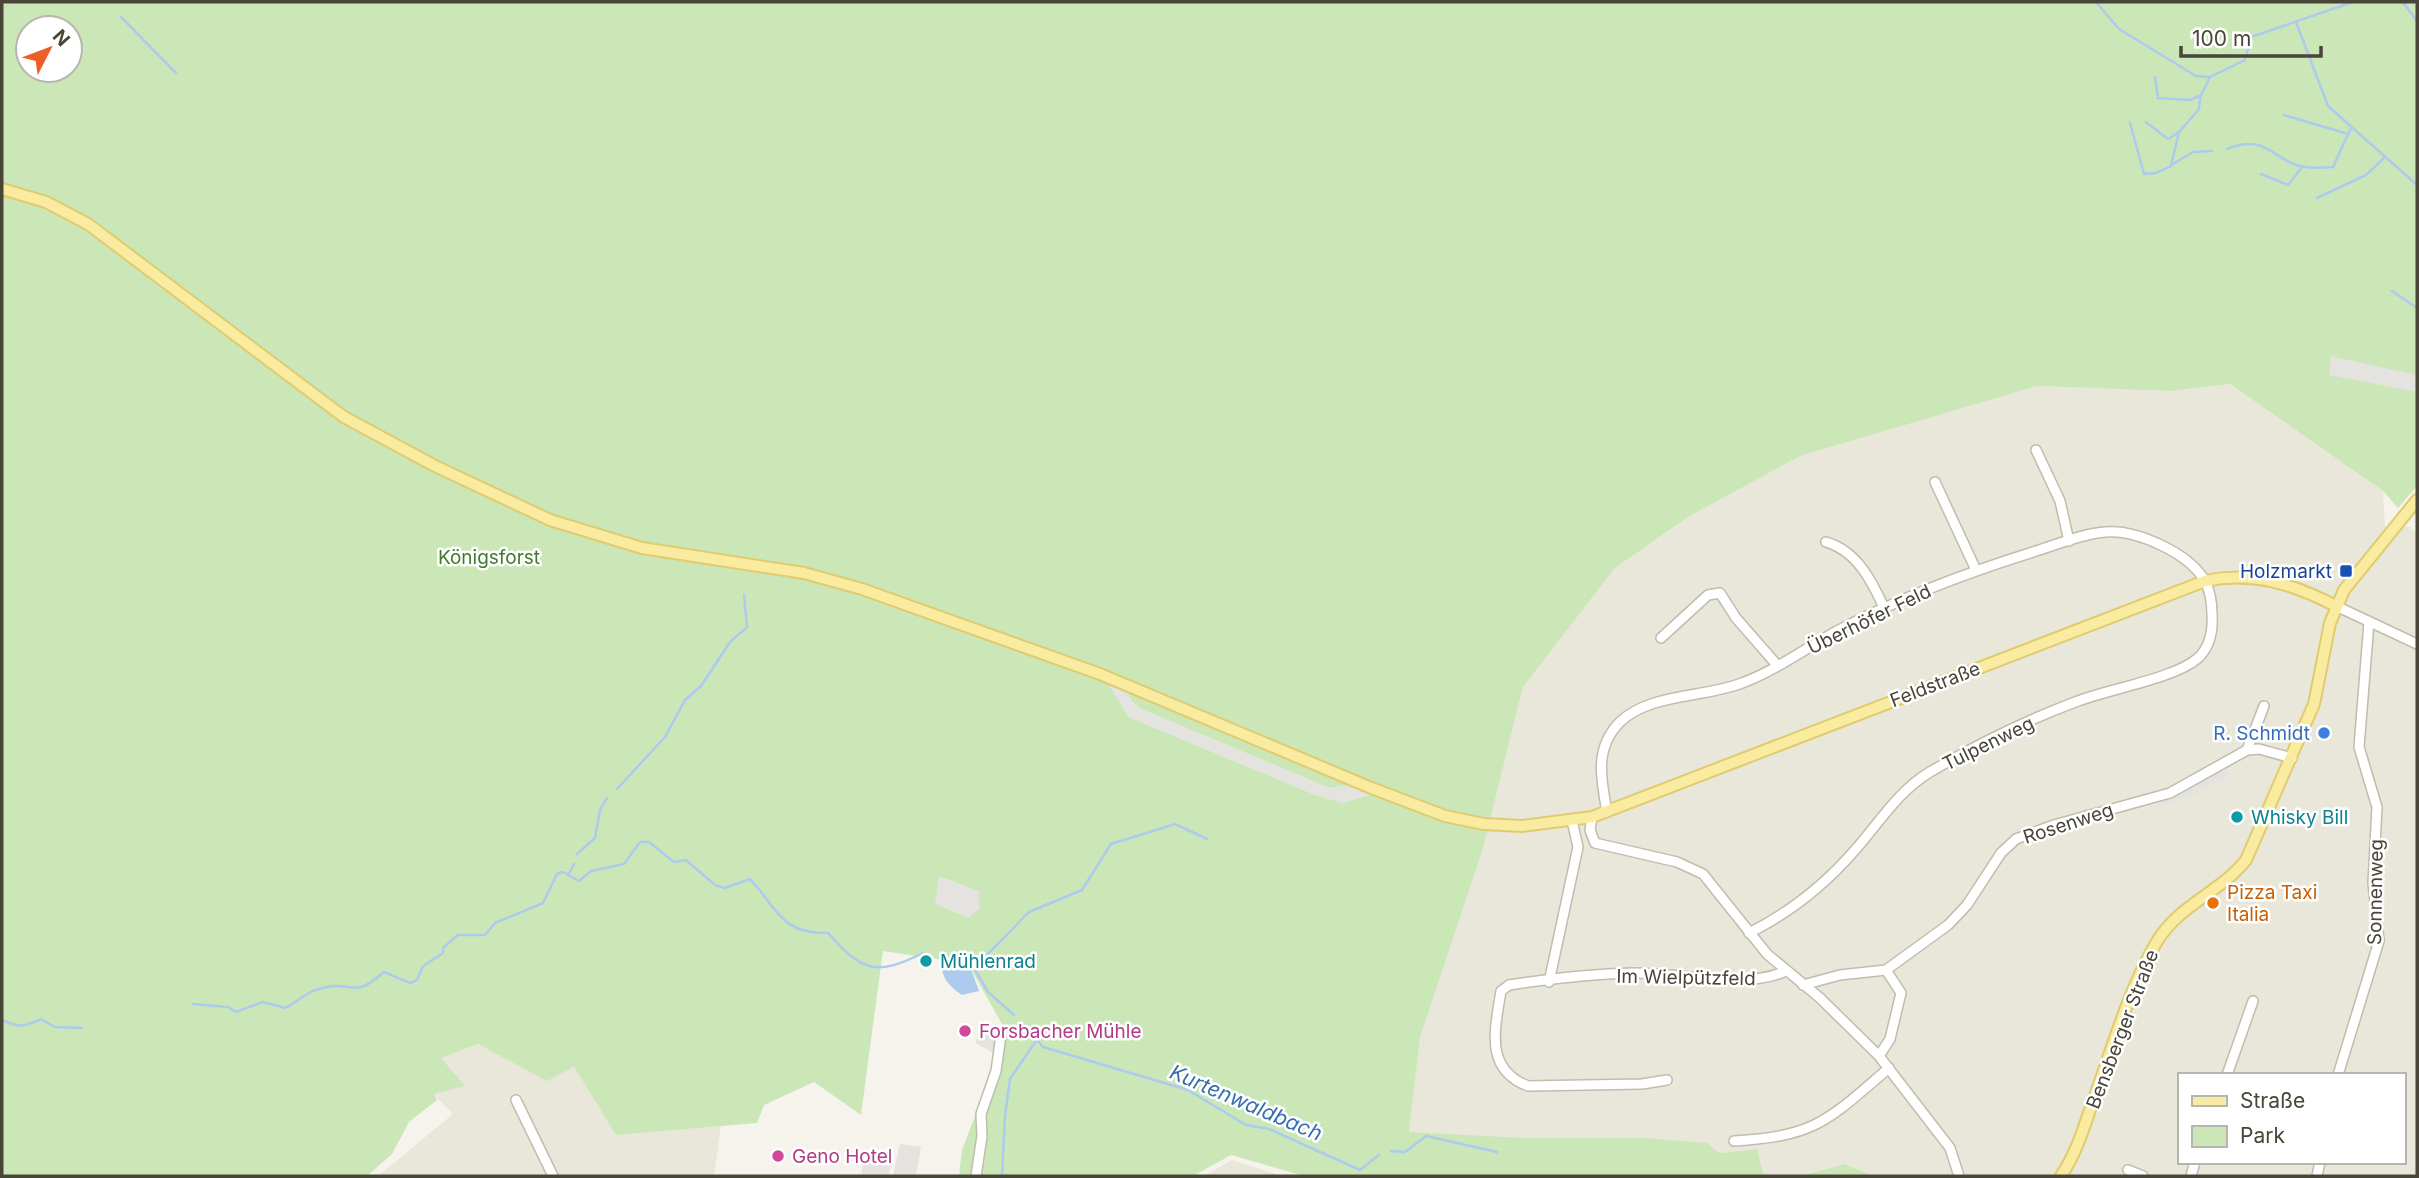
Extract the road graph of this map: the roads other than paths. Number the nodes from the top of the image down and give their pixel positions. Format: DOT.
graph roads {
  1 [pos="2,189"];
  2 [pos="2036,450"];
  3 [pos="1935,482"];
  4 [pos="2417,500"];
  5 [pos="2068,541"];
  6 [pos="1826,542"];
  7 [pos="1976,570"];
  8 [pos="2205,581"];
  9 [pos="2336,606"];
  10 [pos="1885,610"];
  11 [pos="2369,622"];
  12 [pos="1661,638"];
  13 [pos="2417,644"];
  14 [pos="1777,666"];
  15 [pos="2264,706"];
  16 [pos="2247,750"];
  17 [pos="2292,758"];
  18 [pos="1607,811"];
  19 [pos="1592,817"];
  20 [pos="1572,821"];
  21 [pos="1595,843"];
  22 [pos="1578,848"];
  23 [pos="1749,933"];
  24 [pos="1886,970"];
  25 [pos="1786,971"];
  26 [pos="1549,982"];
  27 [pos="1803,985"];
  28 [pos="2253,1001"];
  29 [pos="1001,1035"];
  30 [pos="1879,1056"];
  31 [pos="1889,1068"];
  32 [pos="2228,1073"];
  33 [pos="2339,1073"];
  34 [pos="1667,1080"];
  35 [pos="516,1100"];
  36 [pos="1734,1141"];
  37 [pos="2128,1170"];
  38 [pos="554,1176"];
  39 [pos="976,1176"];
  40 [pos="1959,1176"];
  41 [pos="2061,1176"];
  42 [pos="2143,1176"];
  1 -- 20 [label="main road, Feldstraße"];
  2 -- 5 [label="street"];
  3 -- 7 [label="street"];
  4 -- 9 [label="main road, Bensberger Straße"];
  5 -- 7 [label="street, Überhöfer Feld"];
  5 -- 8 [label="street, Überhöfer Feld"];
  6 -- 10 [label="street"];
  7 -- 10 [label="street, Überhöfer Feld"];
  8 -- 9 [label="main road, Feldstraße"];
  8 -- 18 [label="main road, Feldstraße"];
  8 -- 23 [label="street, Tulpenweg"];
  9 -- 11 [label="street"];
  9 -- 17 [label="main road, Bensberger Straße"];
  10 -- 14 [label="street, Überhöfer Feld"];
  11 -- 13 [label="street"];
  11 -- 33 [label="street, Sonnenweg"];
  12 -- 14 [label="street"];
  14 -- 18 [label="street, Überhöfer Feld"];
  15 -- 16 [label="street"];
  16 -- 17 [label="street"];
  16 -- 24 [label="street, Rosenweg"];
  17 -- 41 [label="main road, Bensberger Straße"];
  18 -- 19 [label="main road, Feldstraße"];
  19 -- 20 [label="main road, Feldstraße"];
  19 -- 21 [label="street"];
  20 -- 22 [label="street"];
  21 -- 22 [label="street"];
  21 -- 23 [label="street"];
  22 -- 26 [label="street"];
  23 -- 25 [label="street"];
  24 -- 27 [label="street, Rosenweg"];
  24 -- 30 [label="street"];
  25 -- 26 [label="street, Im Wielpützfeld"];
  25 -- 27 [label="street"];
  26 -- 34 [label="street, Im Wielpützfeld"];
  27 -- 30 [label="street"];
  28 -- 32 [label="street"];
  29 -- 39 [label="street"];
  30 -- 31 [label="street"];
  31 -- 36 [label="street"];
  31 -- 40 [label="street"];
  35 -- 38 [label="street"];
  37 -- 42 [label="street"];
}
